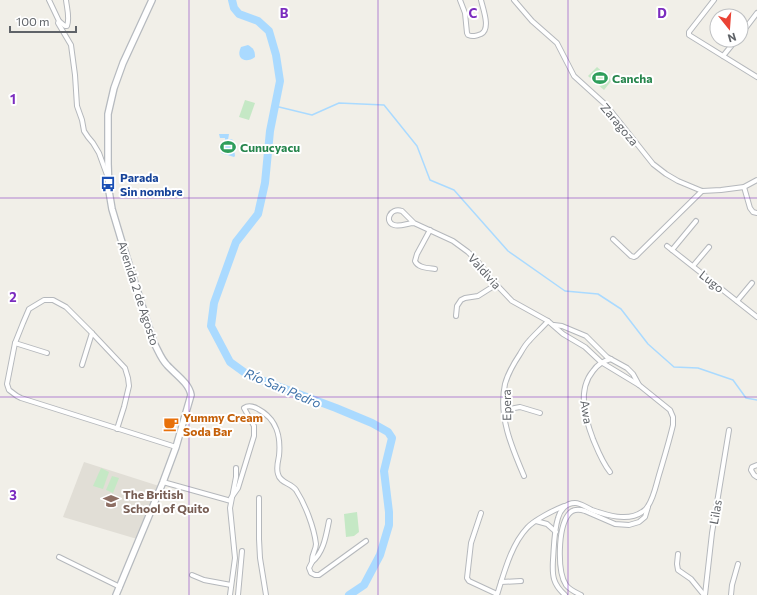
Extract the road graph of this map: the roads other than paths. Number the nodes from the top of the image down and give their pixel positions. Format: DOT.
graph roads {
  1 [pos="49,0"];
  2 [pos="66,0"];
  3 [pos="152,0"];
  4 [pos="460,0"];
  5 [pos="481,0"];
  6 [pos="514,0"];
  7 [pos="714,0"];
  8 [pos="757,13"];
  9 [pos="58,22"];
  10 [pos="749,24"];
  11 [pos="730,48"];
  12 [pos="723,56"];
  13 [pos="757,76"];
  14 [pos="108,177"];
  15 [pos="757,180"];
  16 [pos="744,187"];
  17 [pos="702,191"];
  18 [pos="757,213"];
  19 [pos="696,220"];
  20 [pos="414,223"];
  21 [pos="430,230"];
  22 [pos="613,239"];
  23 [pos="667,246"];
  24 [pos="709,247"];
  25 [pos="672,250"];
  26 [pos="693,266"];
  27 [pos="435,269"];
  28 [pos="752,283"];
  29 [pos="497,284"];
  30 [pos="737,301"];
  31 [pos="456,316"];
  32 [pos="757,317"];
  33 [pos="548,321"];
  34 [pos="554,325"];
  35 [pos="92,333"];
  36 [pos="15,343"];
  37 [pos="47,353"];
  38 [pos="611,359"];
  39 [pos="601,362"];
  40 [pos="82,365"];
  41 [pos="639,386"];
  42 [pos="504,410"];
  43 [pos="540,413"];
  44 [pos="117,429"];
  45 [pos="729,430"];
  46 [pos="176,447"];
  47 [pos="757,465"];
  48 [pos="236,468"];
  49 [pos="610,472"];
  50 [pos="524,476"];
  51 [pos="757,477"];
  52 [pos="163,482"];
  53 [pos="259,498"];
  54 [pos="231,499"];
  55 [pos="565,506"];
  56 [pos="648,507"];
  57 [pos="592,512"];
  58 [pos="481,513"];
  59 [pos="329,521"];
  60 [pos="536,521"];
  61 [pos="556,531"];
  62 [pos="561,536"];
  63 [pos="366,541"];
  64 [pos="242,551"];
  65 [pos="678,554"];
  66 [pos="59,557"];
  67 [pos="312,562"];
  68 [pos="738,564"];
  69 [pos="192,575"];
  70 [pos="521,581"];
  71 [pos="501,582"];
  72 [pos="231,585"];
  73 [pos="120,587"];
  74 [pos="497,594"];
  75 [pos="116,595"];
  76 [pos="230,595"];
  77 [pos="238,595"];
  78 [pos="266,595"];
  79 [pos="565,595"];
  80 [pos="582,595"];
  81 [pos="705,595"];
  82 [pos="732,595"];
  1 -- 9 [label="street"];
  2 -- 9 [label="street"];
  3 -- 14 [label="main road, Avenida 2 de Agosto"];
  4 -- 5 [label="street"];
  6 -- 17 [label="street, Zaragoza"];
  7 -- 12 [label="street"];
  8 -- 10 [label="street"];
  9 -- 14 [label="street"];
  11 -- 12 [label="street"];
  12 -- 13 [label="street"];
  14 -- 46 [label="main road, Avenida 2 de Agosto"];
  15 -- 16 [label="street, Zaragoza"];
  16 -- 17 [label="street, Zaragoza"];
  16 -- 18 [label="street"];
  17 -- 22 [label="street"];
  19 -- 25 [label="street"];
  20 -- 20 [label="street, Valdivia"];
  20 -- 21 [label="street, Valdivia"];
  21 -- 27 [label="street"];
  21 -- 29 [label="street, Valdivia"];
  23 -- 25 [label="street, Lugo"];
  24 -- 26 [label="street"];
  25 -- 26 [label="street, Lugo"];
  26 -- 30 [label="street, Lugo"];
  28 -- 30 [label="street"];
  29 -- 31 [label="street"];
  29 -- 33 [label="street, Valdivia"];
  30 -- 32 [label="street, Lugo"];
  33 -- 34 [label="street, Valdivia"];
  33 -- 42 [label="street, Epera"];
  34 -- 38 [label="street, Valdivia"];
  34 -- 39 [label="street, Valdivia"];
  35 -- 36 [label="street"];
  35 -- 40 [label="street"];
  35 -- 44 [label="street"];
  36 -- 37 [label="street"];
  36 -- 44 [label="street"];
  38 -- 39 [label="street"];
  38 -- 41 [label="street, Valdivia"];
  39 -- 41 [label="street, Valdivia"];
  39 -- 49 [label="street, Awa"];
  41 -- 56 [label="street, Valdivia"];
  42 -- 43 [label="street"];
  42 -- 50 [label="street, Epera"];
  44 -- 46 [label="street"];
  45 -- 81 [label="street, Lilas"];
  46 -- 52 [label="main road, Avenida 2 de Agosto"];
  47 -- 51 [label="street"];
  48 -- 54 [label="street"];
  52 -- 54 [label="street"];
  52 -- 73 [label="main road, Avenida 2 de Agosto"];
  53 -- 78 [label="street"];
  54 -- 67 [label="street"];
  54 -- 72 [label="street"];
  55 -- 57 [label="street"];
  55 -- 60 [label="street"];
  55 -- 61 [label="street"];
  56 -- 57 [label="street"];
  56 -- 57 [label="street"];
  57 -- 62 [label="street"];
  58 -- 74 [label="street"];
  59 -- 67 [label="street"];
  60 -- 61 [label="street"];
  60 -- 71 [label="street"];
  61 -- 62 [label="street"];
  61 -- 79 [label="street"];
  62 -- 80 [label="street"];
  63 -- 67 [label="street"];
  64 -- 77 [label="street"];
  65 -- 81 [label="street"];
  66 -- 73 [label="street"];
  68 -- 82 [label="street"];
  69 -- 72 [label="street"];
  70 -- 71 [label="street"];
  71 -- 74 [label="street"];
  72 -- 76 [label="street"];
  73 -- 75 [label="main road, Avenida 2 de Agosto"];
}
